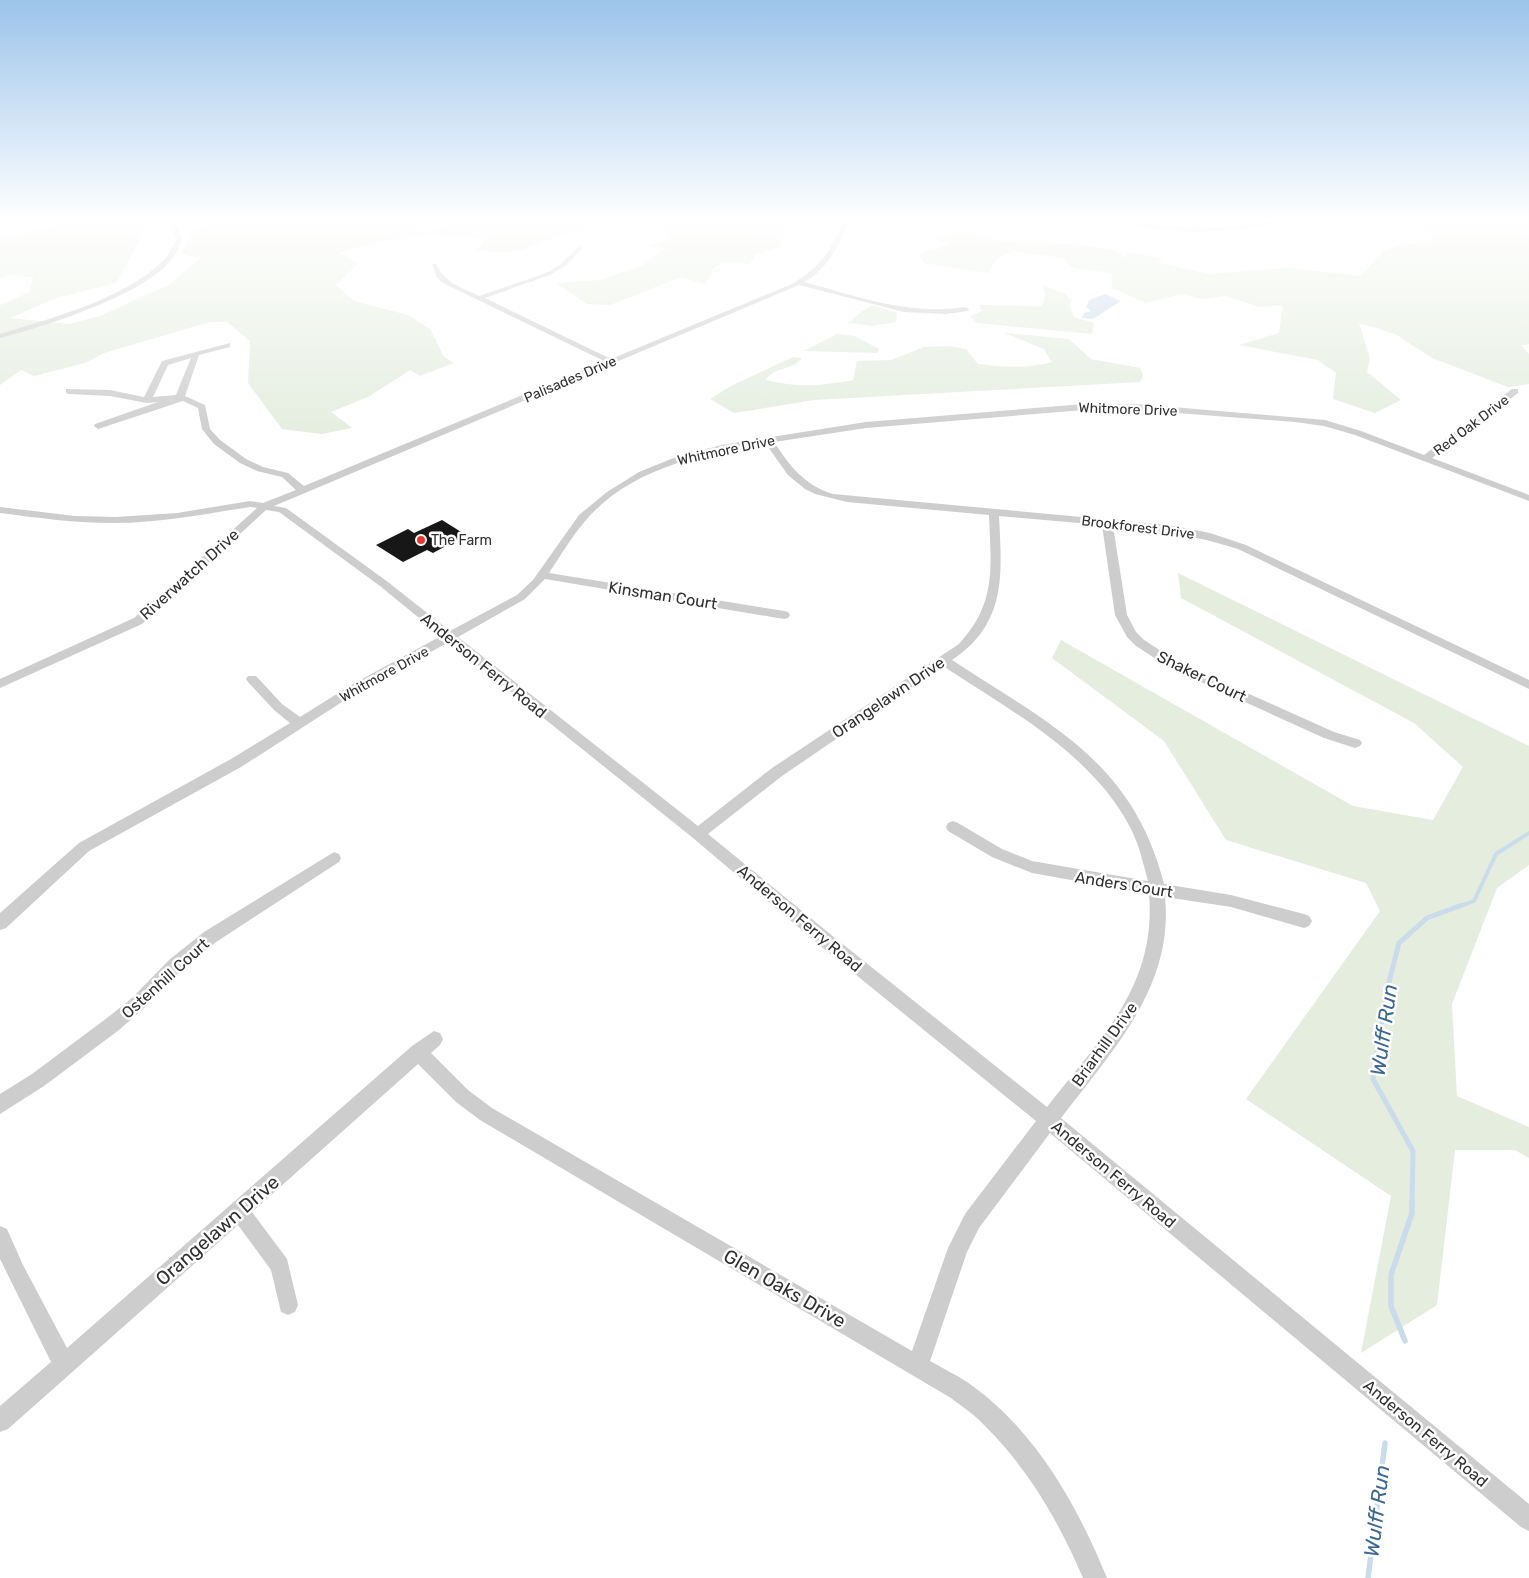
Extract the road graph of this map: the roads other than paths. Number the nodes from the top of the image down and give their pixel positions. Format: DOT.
graph roads {
  1 [pos="118,293"];
  2 [pos="468,293"];
  3 [pos="494,293"];
  4 [pos="777,293"];
  5 [pos="839,293"];
  6 [pos="479,298"];
  7 [pos="965,309"];
  8 [pos="0,336"];
  9 [pos="227,345"];
  10 [pos="196,354"];
  11 [pos="612,362"];
  12 [pos="69,391"];
  13 [pos="1515,391"];
  14 [pos="180,397"];
  15 [pos="147,400"];
  16 [pos="98,426"];
  17 [pos="768,440"];
  18 [pos="1426,458"];
  19 [pos="303,491"];
  20 [pos="1529,498"];
  21 [pos="265,506"];
  22 [pos="0,510"];
  23 [pos="994,512"];
  24 [pos="1107,522"];
  25 [pos="542,575"];
  26 [pos="784,615"];
  27 [pos="450,637"];
  28 [pos="943,660"];
  29 [pos="252,680"];
  30 [pos="0,684"];
  31 [pos="1529,685"];
  32 [pos="299,723"];
  33 [pos="1355,743"];
  34 [pos="953,827"];
  35 [pos="698,834"];
  36 [pos="334,858"];
  37 [pos="1158,889"];
  38 [pos="1304,921"];
  39 [pos="0,924"];
  40 [pos="434,1039"];
  41 [pos="418,1052"];
  42 [pos="0,1105"];
  43 [pos="1048,1119"];
  44 [pos="239,1210"];
  45 [pos="0,1236"];
  46 [pos="288,1305"];
  47 [pos="64,1364"];
  48 [pos="918,1366"];
  49 [pos="0,1421"];
  50 [pos="1529,1519"];
  51 [pos="1095,1578"];
  1 -- 8 [label="street"];
  2 -- 6 [label="street"];
  3 -- 6 [label="street"];
  4 -- 11 [label="street, Palisades Drive"];
  5 -- 7 [label="street"];
  6 -- 11 [label="street"];
  9 -- 10 [label="street"];
  10 -- 14 [label="street"];
  10 -- 15 [label="street"];
  11 -- 19 [label="street, Palisades Drive"];
  12 -- 15 [label="street"];
  13 -- 18 [label="street, Red Oak Drive"];
  14 -- 15 [label="street"];
  14 -- 16 [label="street"];
  14 -- 19 [label="street"];
  17 -- 18 [label="street, Whitmore Drive"];
  17 -- 23 [label="street, Brookforest Drive"];
  17 -- 25 [label="street, Whitmore Drive"];
  18 -- 20 [label="street, Whitmore Drive"];
  19 -- 21 [label="street, Palisades Drive"];
  21 -- 22 [label="street, Anderson Ferry Road"];
  21 -- 27 [label="street, Anderson Ferry Road"];
  21 -- 30 [label="street, Riverwatch Drive"];
  23 -- 24 [label="street, Brookforest Drive"];
  23 -- 28 [label="street, Orangelawn Drive"];
  24 -- 31 [label="street, Brookforest Drive"];
  24 -- 33 [label="street, Shaker Court"];
  25 -- 26 [label="street, Kinsman Court"];
  25 -- 27 [label="street, Whitmore Drive"];
  27 -- 32 [label="street, Whitmore Drive"];
  27 -- 35 [label="street, Anderson Ferry Road"];
  28 -- 35 [label="street, Orangelawn Drive"];
  28 -- 37 [label="street, Briarhill Drive"];
  29 -- 32 [label="street"];
  32 -- 39 [label="street, Whitmore Drive"];
  34 -- 37 [label="street, Anders Court"];
  35 -- 43 [label="street, Anderson Ferry Road"];
  36 -- 42 [label="street, Ostenhill Court"];
  37 -- 38 [label="street, Anders Court"];
  37 -- 43 [label="street, Briarhill Drive"];
  40 -- 41 [label="street, Orangelawn Drive"];
  41 -- 44 [label="street, Orangelawn Drive"];
  41 -- 48 [label="street, Glen Oaks Drive"];
  43 -- 48 [label="street, Briarhill Drive"];
  43 -- 50 [label="street, Anderson Ferry Road"];
  44 -- 46 [label="street"];
  44 -- 47 [label="street, Orangelawn Drive"];
  45 -- 47 [label="street"];
  47 -- 49 [label="street, Orangelawn Drive"];
  48 -- 51 [label="street, Glen Oaks Drive"];
}
